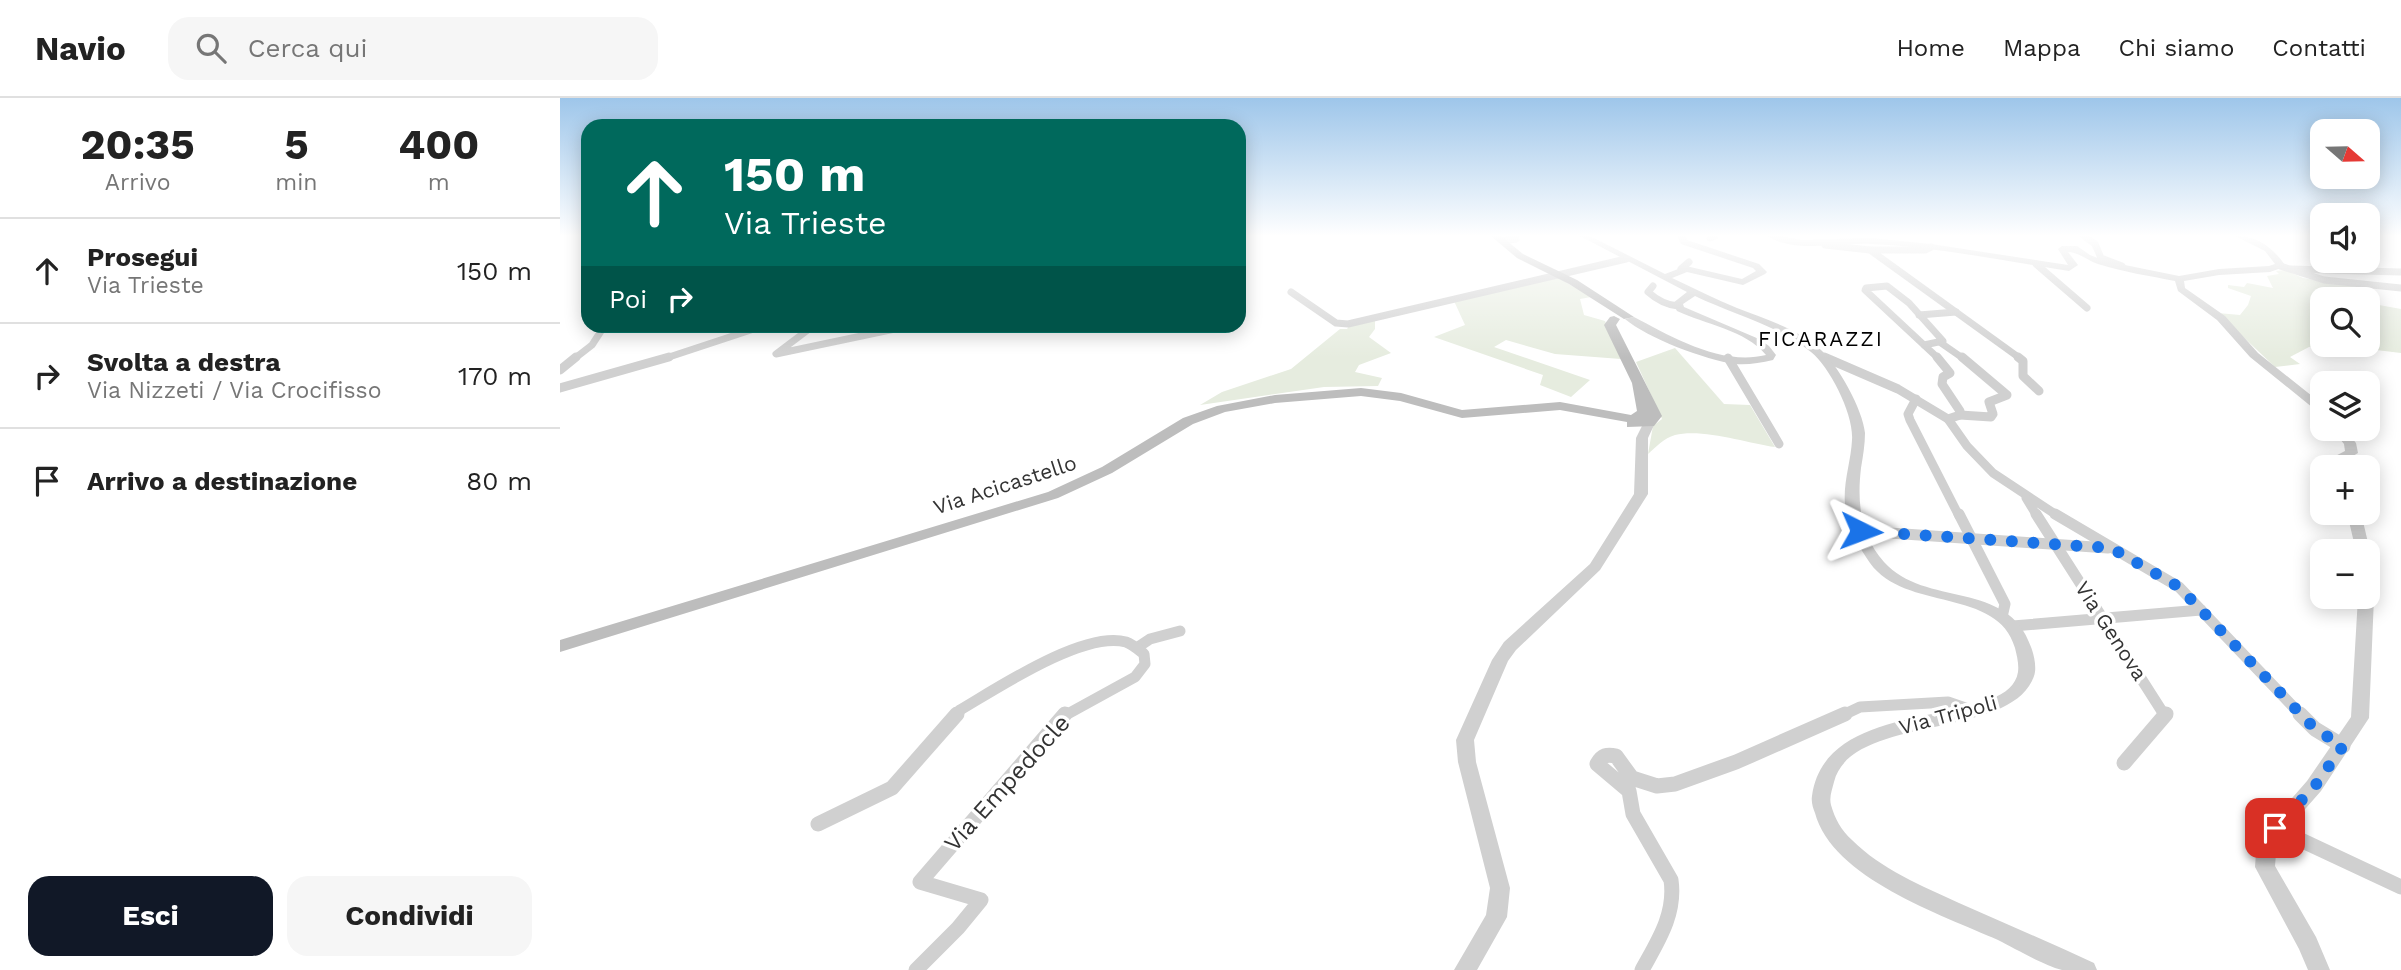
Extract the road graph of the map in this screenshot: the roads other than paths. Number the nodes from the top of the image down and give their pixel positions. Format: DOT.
graph roads {
  1 [pos="1548,277"];
  2 [pos="1563,277"];
  3 [pos="1721,277"];
  4 [pos="1755,277"];
  5 [pos="1907,277"];
  6 [pos="2053,277"];
  7 [pos="2168,277"];
  8 [pos="2199,277"];
  9 [pos="2304,277"];
  10 [pos="1664,278"];
  11 [pos="2179,279"];
  12 [pos="1653,286"];
  13 [pos="2401,288"];
  14 [pos="1291,292"];
  15 [pos="1694,292"];
  16 [pos="1678,306"];
  17 [pos="2087,308"];
  18 [pos="1956,312"];
  19 [pos="1919,315"];
  20 [pos="1621,321"];
  21 [pos="600,333"];
  22 [pos="743,333"];
  23 [pos="804,333"];
  24 [pos="876,333"];
  25 [pos="1941,343"];
  26 [pos="1924,345"];
  27 [pos="1823,357"];
  28 [pos="1728,358"];
  29 [pos="560,370"];
  30 [pos="560,388"];
  31 [pos="1639,388"];
  32 [pos="2039,391"];
  33 [pos="1916,399"];
  34 [pos="2310,400"];
  35 [pos="1583,410"];
  36 [pos="1960,415"];
  37 [pos="1948,419"];
  38 [pos="1643,428"];
  39 [pos="1779,444"];
  40 [pos="2022,492"];
  41 [pos="1861,531"];
  42 [pos="1970,538"];
  43 [pos="2055,544"];
  44 [pos="2111,548"];
  45 [pos="2365,609"];
  46 [pos="2201,610"];
  47 [pos="2104,619"];
  48 [pos="2008,621"];
  49 [pos="1180,631"];
  50 [pos="560,646"];
  51 [pos="1138,647"];
  52 [pos="1974,711"];
  53 [pos="2343,746"];
  54 [pos="2124,763"];
  55 [pos="818,824"];
  56 [pos="2275,828"];
  57 [pos="2401,887"];
  58 [pos="916,970"];
  59 [pos="1465,970"];
  60 [pos="1642,970"];
  61 [pos="2087,970"];
  62 [pos="2319,970"];
  1 -- 14 [label="street"];
  2 -- 20 [label="main road"];
  3 -- 4 [label="street"];
  5 -- 18 [label="street"];
  6 -- 17 [label="street"];
  7 -- 11 [label="street"];
  8 -- 11 [label="street"];
  9 -- 13 [label="street"];
  10 -- 15 [label="street"];
  11 -- 34 [label="street"];
  12 -- 16 [label="street"];
  15 -- 16 [label="street"];
  15 -- 27 [label="street"];
  16 -- 28 [label="street"];
  18 -- 19 [label="street"];
  18 -- 32 [label="street"];
  19 -- 25 [label="street"];
  19 -- 26 [label="street"];
  20 -- 28 [label="street"];
  20 -- 31 [label="main road"];
  21 -- 29 [label="street"];
  22 -- 30 [label="street"];
  23 -- 24 [label="street"];
  25 -- 26 [label="street"];
  25 -- 36 [label="street"];
  26 -- 36 [label="street"];
  27 -- 33 [label="street"];
  27 -- 41 [label="street"];
  28 -- 39 [label="street"];
  31 -- 35 [label="main road"];
  31 -- 38 [label="main road"];
  33 -- 37 [label="street"];
  33 -- 42 [label="street"];
  35 -- 38 [label="main road"];
  35 -- 50 [label="main road, Via Acicastello"];
  36 -- 37 [label="street"];
  37 -- 40 [label="street"];
  38 -- 59 [label="street"];
  40 -- 43 [label="street, Via Genova"];
  40 -- 44 [label="street"];
  41 -- 42 [label="street"];
  41 -- 48 [label="street"];
  42 -- 43 [label="street"];
  42 -- 48 [label="street"];
  43 -- 44 [label="street"];
  43 -- 47 [label="street, Via Genova"];
  44 -- 46 [label="street"];
  45 -- 53 [label="street"];
  46 -- 47 [label="street"];
  46 -- 53 [label="street"];
  47 -- 48 [label="street"];
  47 -- 54 [label="street, Via Genova"];
  48 -- 52 [label="street, Via Tripoli"];
  49 -- 51 [label="street"];
  51 -- 55 [label="street"];
  51 -- 58 [label="street, Via Empedocle"];
  52 -- 60 [label="street"];
  52 -- 61 [label="street, Via Tripoli"];
  53 -- 56 [label="street"];
  56 -- 57 [label="street"];
  56 -- 62 [label="street"];
}
